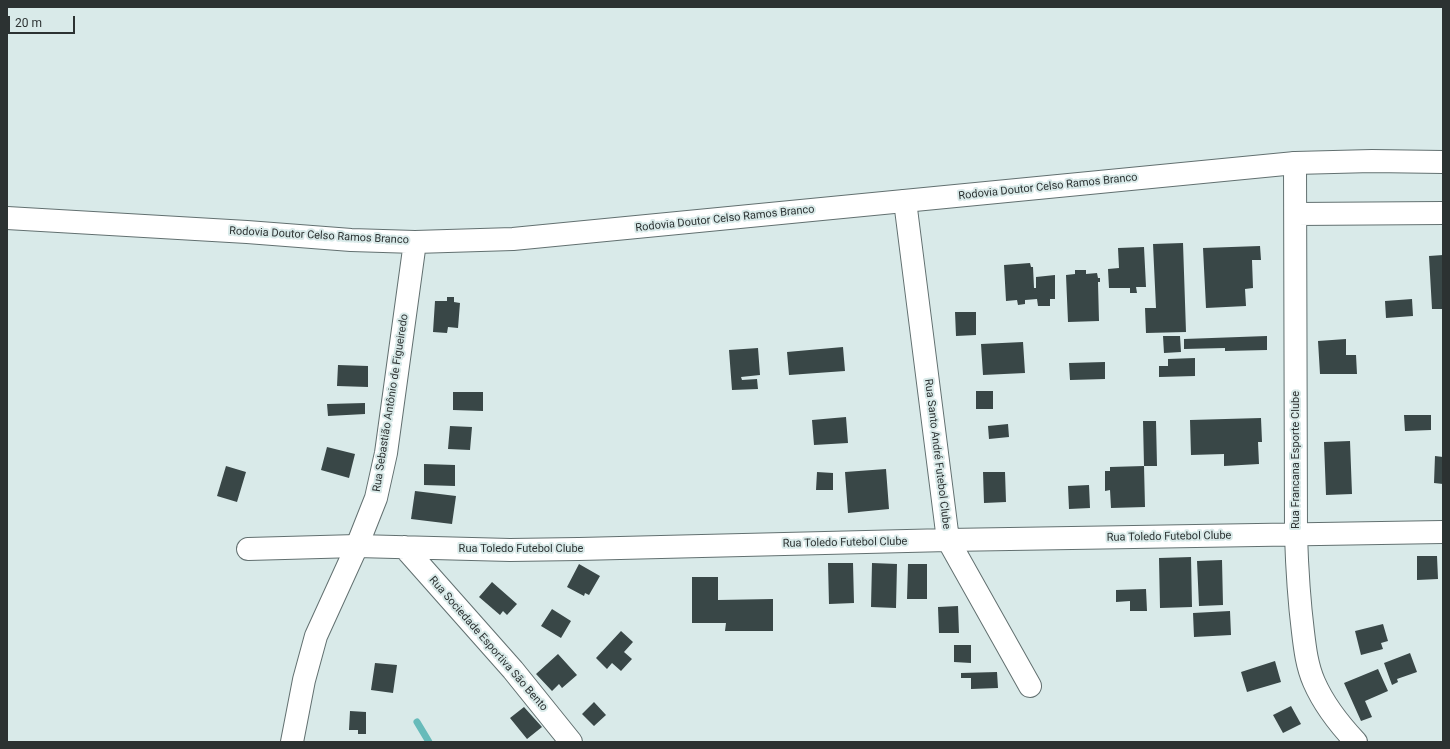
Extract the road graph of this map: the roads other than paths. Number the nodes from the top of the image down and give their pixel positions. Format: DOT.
graph roads {
  1 [pos="1443,162"];
  2 [pos="1295,163"];
  3 [pos="905,201"];
  4 [pos="1296,214"];
  5 [pos="1443,214"];
  6 [pos="7,218"];
  7 [pos="415,242"];
  8 [pos="1443,532"];
  9 [pos="1296,534"];
  10 [pos="948,540"];
  11 [pos="358,546"];
  12 [pos="404,547"];
  13 [pos="248,549"];
  14 [pos="1030,686"];
  15 [pos="292,742"];
  16 [pos="571,742"];
  17 [pos="1356,742"];
  1 -- 2 [label="street, Rodovia Doutor Celso Ramos Branco"];
  2 -- 3 [label="street, Rodovia Doutor Celso Ramos Branco"];
  2 -- 4 [label="street, Rua Francana Esporte Clube"];
  3 -- 7 [label="street, Rodovia Doutor Celso Ramos Branco"];
  3 -- 10 [label="street, Rua Santo André Futebol Clube"];
  4 -- 5 [label="street"];
  4 -- 9 [label="street, Rua Francana Esporte Clube"];
  6 -- 7 [label="street, Rodovia Doutor Celso Ramos Branco"];
  7 -- 11 [label="street, Rua Sebastião Antônio de Figueiredo"];
  8 -- 9 [label="street, Rua Toledo Futebol Clube"];
  9 -- 10 [label="street, Rua Toledo Futebol Clube"];
  9 -- 17 [label="street, Rua Francana Esporte Clube"];
  10 -- 12 [label="street, Rua Toledo Futebol Clube"];
  10 -- 14 [label="street, Rua Santo André Futebol Clube"];
  11 -- 12 [label="street, Rua Toledo Futebol Clube"];
  11 -- 13 [label="street, Rua Toledo Futebol Clube"];
  11 -- 15 [label="street, Rua Sebastião Antônio de Figueiredo"];
  12 -- 16 [label="street, Rua Sociedade Esportiva São Bento"];
}
